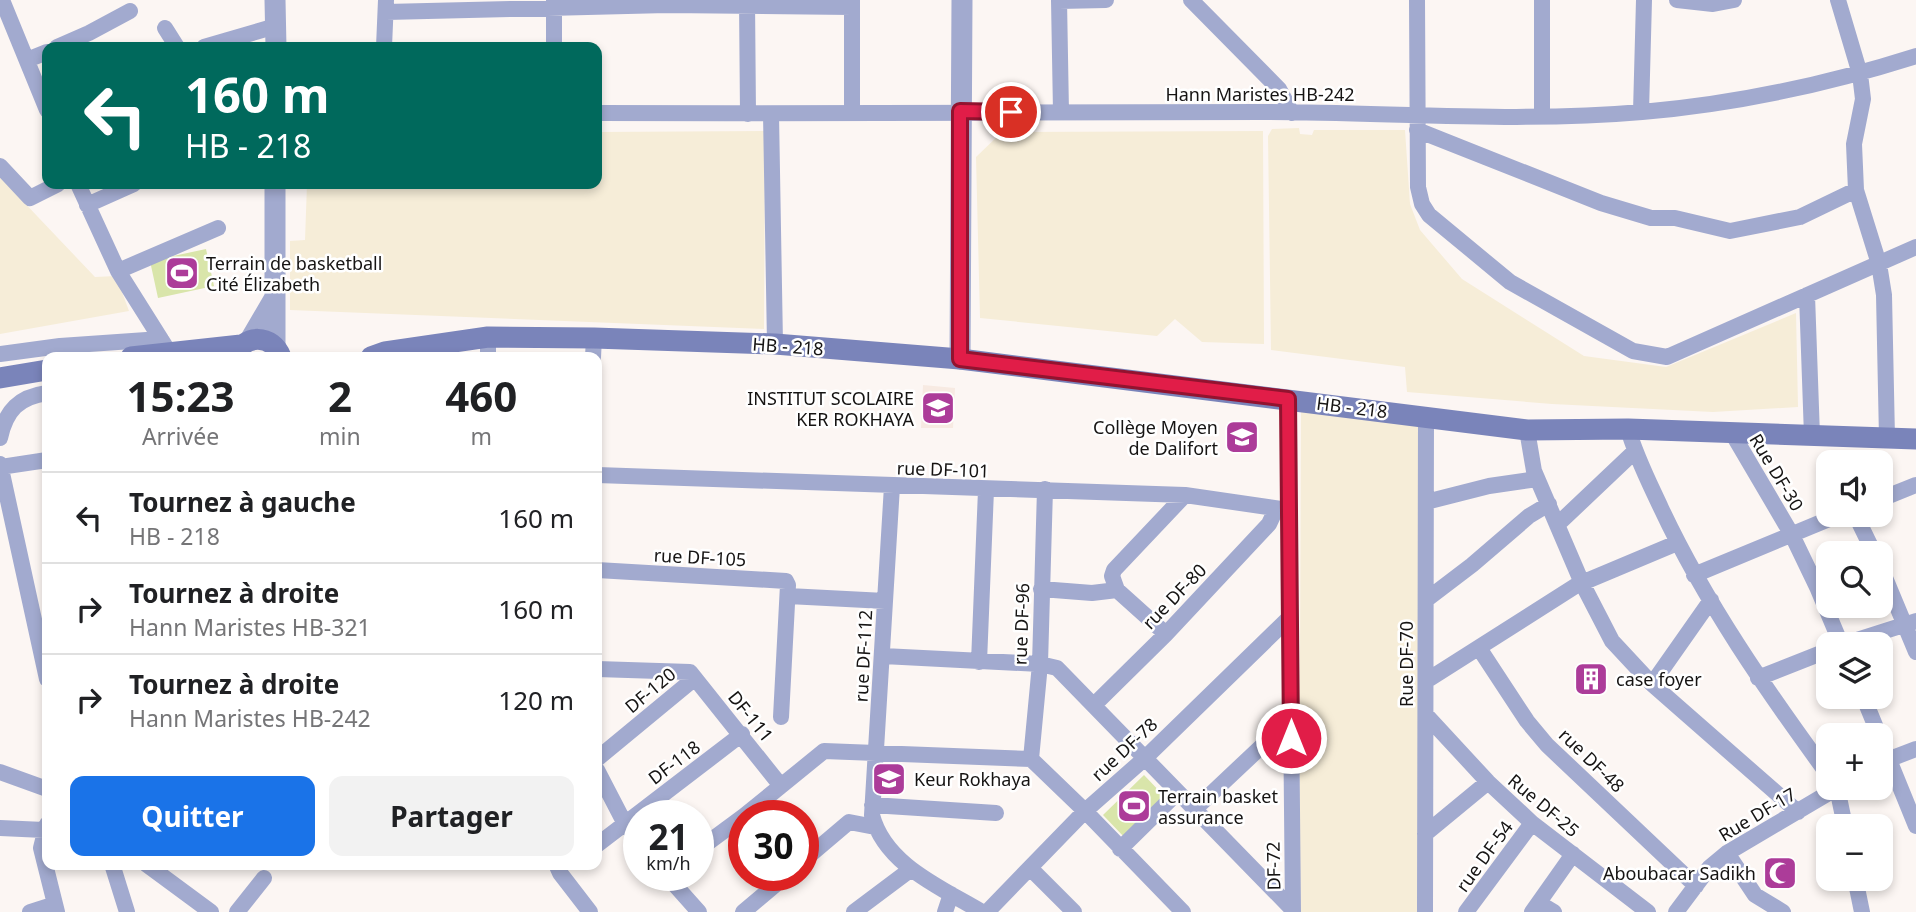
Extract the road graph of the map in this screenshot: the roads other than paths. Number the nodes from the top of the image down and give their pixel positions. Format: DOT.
graph roads {
  1 [pos="2,0"];
  2 [pos="275,0"];
  3 [pos="962,0"];
  4 [pos="1059,0"];
  5 [pos="1104,0"];
  6 [pos="1191,0"];
  7 [pos="1417,0"];
  8 [pos="1542,0"];
  9 [pos="1644,0"];
  10 [pos="1677,0"];
  11 [pos="1734,0"];
  12 [pos="1838,0"];
  13 [pos="667,2"];
  14 [pos="1713,2"];
  15 [pos="554,3"];
  16 [pos="852,3"];
  17 [pos="453,4"];
  18 [pos="747,4"];
  19 [pos="386,6"];
  20 [pos="130,11"];
  21 [pos="165,28"];
  22 [pos="276,37"];
  23 [pos="93,40"];
  24 [pos="174,42"];
  25 [pos="240,42"];
  26 [pos="384,42"];
  27 [pos="554,42"];
  28 [pos="42,53"];
  29 [pos="1916,56"];
  30 [pos="27,60"];
  31 [pos="1860,74"];
  32 [pos="42,98"];
  33 [pos="960,111"];
  34 [pos="1061,112"];
  35 [pos="1641,112"];
  36 [pos="602,113"];
  37 [pos="852,113"];
  38 [pos="1292,113"];
  39 [pos="748,114"];
  40 [pos="771,114"];
  41 [pos="1542,116"];
  42 [pos="1417,122"];
  43 [pos="0,166"];
  44 [pos="48,189"];
  45 [pos="80,189"];
  46 [pos="123,189"];
  47 [pos="275,189"];
  48 [pos="1856,190"];
  49 [pos="87,205"];
  50 [pos="218,228"];
  51 [pos="1916,247"];
  52 [pos="1879,264"];
  53 [pos="118,271"];
  54 [pos="1807,295"];
  55 [pos="274,299"];
  56 [pos="775,344"];
  57 [pos="242,347"];
  58 [pos="488,347"];
  59 [pos="594,347"];
  60 [pos="176,350"];
  61 [pos="282,352"];
  62 [pos="283,352"];
  63 [pos="421,352"];
  64 [pos="0,354"];
  65 [pos="960,359"];
  66 [pos="42,371"];
  67 [pos="0,378"];
  68 [pos="42,394"];
  69 [pos="1288,399"];
  70 [pos="1426,416"];
  71 [pos="1628,429"];
  72 [pos="1527,430"];
  73 [pos="1732,433"];
  74 [pos="1812,436"];
  75 [pos="0,438"];
  76 [pos="1887,438"];
  77 [pos="1916,439"];
  78 [pos="1634,452"];
  79 [pos="42,461"];
  80 [pos="0,466"];
  81 [pos="602,475"];
  82 [pos="1537,479"];
  83 [pos="1916,485"];
  84 [pos="892,486"];
  85 [pos="1045,489"];
  86 [pos="986,490"];
  87 [pos="1893,494"];
  88 [pos="1185,495"];
  89 [pos="1426,502"];
  90 [pos="1549,504"];
  91 [pos="1282,510"];
  92 [pos="1557,525"];
  93 [pos="1816,525"];
  94 [pos="1792,535"];
  95 [pos="1677,543"];
  96 [pos="602,570"];
  97 [pos="1694,575"];
  98 [pos="1582,583"];
  99 [pos="1041,589"];
  100 [pos="1117,590"];
  101 [pos="1893,590"];
  102 [pos="788,596"];
  103 [pos="1426,600"];
  104 [pos="1711,600"];
  105 [pos="885,601"];
  106 [pos="1290,617"];
  107 [pos="1911,622"];
  108 [pos="1837,632"];
  109 [pos="1880,632"];
  110 [pos="1166,634"];
  111 [pos="1479,648"];
  112 [pos="1916,652"];
  113 [pos="1816,655"];
  114 [pos="42,656"];
  115 [pos="883,656"];
  116 [pos="979,662"];
  117 [pos="1047,665"];
  118 [pos="602,669"];
  119 [pos="693,675"];
  120 [pos="1758,678"];
  121 [pos="1426,681"];
  122 [pos="1652,684"];
  123 [pos="1094,705"];
  124 [pos="1426,715"];
  125 [pos="781,717"];
  126 [pos="742,734"];
  127 [pos="1291,738"];
  128 [pos="1916,749"];
  129 [pos="877,754"];
  130 [pos="602,755"];
  131 [pos="1816,758"];
  132 [pos="1893,758"];
  133 [pos="1031,759"];
  134 [pos="1144,759"];
  135 [pos="0,772"];
  136 [pos="1893,778"];
  137 [pos="602,780"];
  138 [pos="1488,782"];
  139 [pos="781,786"];
  140 [pos="42,787"];
  141 [pos="1178,792"];
  142 [pos="656,800"];
  143 [pos="764,800"];
  144 [pos="1818,800"];
  145 [pos="872,805"];
  146 [pos="1195,809"];
  147 [pos="1086,811"];
  148 [pos="1798,812"];
  149 [pos="996,813"];
  150 [pos="623,820"];
  151 [pos="1532,823"];
  152 [pos="623,826"];
  153 [pos="1916,826"];
  154 [pos="42,827"];
  155 [pos="875,827"];
  156 [pos="0,828"];
  157 [pos="1425,834"];
  158 [pos="602,841"];
  159 [pos="819,847"];
  160 [pos="1120,849"];
  161 [pos="1727,853"];
  162 [pos="1573,854"];
  163 [pos="1031,869"];
  164 [pos="46,870"];
  165 [pos="114,870"];
  166 [pos="154,870"];
  167 [pos="564,870"];
  168 [pos="909,870"];
  169 [pos="264,878"];
  170 [pos="1696,886"];
  171 [pos="681,891"];
  172 [pos="768,891"];
  173 [pos="1858,891"];
  174 [pos="951,894"];
  175 [pos="1535,907"];
  176 [pos="56,908"];
  177 [pos="1292,911"];
  178 [pos="30,912"];
  179 [pos="127,912"];
  180 [pos="211,912"];
  181 [pos="237,912"];
  182 [pos="590,912"];
  183 [pos="699,912"];
  184 [pos="743,912"];
  185 [pos="855,912"];
  186 [pos="945,912"];
  187 [pos="985,912"];
  188 [pos="1074,912"];
  189 [pos="1182,912"];
  190 [pos="1425,912"];
  191 [pos="1466,912"];
  192 [pos="1554,912"];
  193 [pos="1648,912"];
  194 [pos="1676,912"];
  195 [pos="1783,912"];
  196 [pos="1862,912"];
  1 -- 30 [label="street"];
  2 -- 22 [label="street"];
  3 -- 33 [label="street"];
  4 -- 5 [label="street"];
  4 -- 34 [label="street"];
  6 -- 38 [label="street"];
  7 -- 42 [label="street"];
  8 -- 41 [label="street"];
  9 -- 35 [label="street"];
  10 -- 14 [label="street"];
  11 -- 14 [label="street"];
  12 -- 31 [label="street"];
  13 -- 15 [label="street"];
  13 -- 18 [label="street"];
  15 -- 17 [label="street"];
  15 -- 27 [label="street"];
  16 -- 18 [label="street"];
  16 -- 37 [label="street"];
  17 -- 19 [label="street"];
  18 -- 39 [label="street"];
  19 -- 26 [label="street"];
  20 -- 23 [label="street"];
  21 -- 24 [label="street"];
  22 -- 25 [label="street"];
  28 -- 30 [label="street"];
  29 -- 31 [label="street, Hann Maristes HB-242"];
  30 -- 32 [label="street"];
  31 -- 35 [label="street, Hann Maristes HB-242"];
  31 -- 48 [label="street"];
  33 -- 34 [label="street, Hann Maristes HB-242"];
  33 -- 37 [label="street, Hann Maristes HB-242"];
  33 -- 65 [label="street"];
  34 -- 38 [label="street, Hann Maristes HB-242"];
  35 -- 41 [label="street, Hann Maristes HB-242"];
  36 -- 39 [label="street, Hann Maristes HB-242"];
  37 -- 40 [label="street, Hann Maristes HB-242"];
  38 -- 42 [label="street, Hann Maristes HB-242"];
  39 -- 40 [label="street, Hann Maristes HB-242"];
  40 -- 56 [label="street"];
  41 -- 42 [label="street, Hann Maristes HB-242"];
  42 -- 48 [label="street"];
  42 -- 54 [label="street"];
  43 -- 44 [label="street"];
  45 -- 49 [label="street"];
  46 -- 49 [label="street"];
  47 -- 55 [label="street"];
  48 -- 52 [label="street"];
  49 -- 53 [label="street"];
  50 -- 53 [label="street"];
  51 -- 52 [label="street"];
  52 -- 54 [label="street"];
  52 -- 76 [label="street"];
  53 -- 60 [label="street"];
  54 -- 74 [label="street"];
  55 -- 57 [label="street"];
  55 -- 62 [label="street"];
  56 -- 59 [label="main road, HB - 218"];
  56 -- 65 [label="main road, HB - 218"];
  57 -- 60 [label="main road"];
  57 -- 61 [label="main road"];
  58 -- 59 [label="main road, HB - 218"];
  58 -- 63 [label="main road, HB - 218"];
  60 -- 64 [label="street"];
  65 -- 69 [label="main road, HB - 218"];
  66 -- 67 [label="main road"];
  68 -- 75 [label="street"];
  69 -- 70 [label="main road, HB - 218"];
  69 -- 91 [label="street, DF-72 / DF-72"];
  70 -- 72 [label="main road, HB - 218"];
  70 -- 89 [label="street, Rue DF-70"];
  71 -- 72 [label="main road, HB - 218"];
  71 -- 73 [label="main road, HB - 218"];
  71 -- 78 [label="street"];
  72 -- 82 [label="street"];
  73 -- 74 [label="main road, HB - 218"];
  73 -- 94 [label="street, Rue DF-30"];
  74 -- 76 [label="main road, HB - 218"];
  76 -- 77 [label="main road, HB - 218"];
  78 -- 92 [label="street"];
  78 -- 95 [label="street"];
  79 -- 80 [label="street"];
  80 -- 114 [label="street"];
  81 -- 84 [label="street, rue DF-101"];
  82 -- 89 [label="street"];
  82 -- 90 [label="street"];
  83 -- 87 [label="street"];
  84 -- 86 [label="street, rue DF-101"];
  84 -- 105 [label="street, rue DF-112"];
  85 -- 86 [label="street, rue DF-101"];
  85 -- 88 [label="street, rue DF-101"];
  85 -- 99 [label="street, rue DF-96"];
  86 -- 116 [label="street"];
  88 -- 91 [label="street, rue DF-101"];
  88 -- 100 [label="street"];
  89 -- 103 [label="street, Rue DF-70"];
  90 -- 92 [label="street"];
  90 -- 103 [label="street"];
  91 -- 106 [label="street, DF-72 / DF-72"];
  91 -- 110 [label="street, rue DF-80"];
  92 -- 98 [label="street"];
  93 -- 94 [label="street"];
  94 -- 97 [label="street"];
  94 -- 108 [label="street, Rue DF-30"];
  95 -- 97 [label="street"];
  95 -- 98 [label="street"];
  96 -- 102 [label="street, rue DF-105"];
  97 -- 104 [label="street"];
  98 -- 111 [label="street"];
  98 -- 122 [label="street"];
  99 -- 100 [label="street"];
  99 -- 117 [label="street, rue DF-96"];
  100 -- 110 [label="street"];
  101 -- 107 [label="street"];
  102 -- 105 [label="street"];
  102 -- 125 [label="street"];
  103 -- 121 [label="street, Rue DF-70"];
  104 -- 120 [label="street"];
  104 -- 122 [label="street"];
  105 -- 115 [label="street, rue DF-112"];
  106 -- 127 [label="street, DF-72 / DF-72"];
  106 -- 134 [label="street, rue DF-78"];
  107 -- 109 [label="street"];
  107 -- 112 [label="street"];
  110 -- 123 [label="street, rue DF-80"];
  111 -- 121 [label="street"];
  111 -- 170 [label="street, rue DF-48"];
  113 -- 120 [label="street"];
  115 -- 116 [label="street"];
  115 -- 129 [label="street, rue DF-112"];
  116 -- 117 [label="street"];
  117 -- 123 [label="street"];
  117 -- 133 [label="street, rue DF-96"];
  118 -- 119 [label="street"];
  119 -- 126 [label="street, DF-111 / DF-111"];
  119 -- 130 [label="street, DF-120 / DF-120"];
  120 -- 131 [label="street"];
  121 -- 124 [label="street, Rue DF-70"];
  122 -- 148 [label="street"];
  123 -- 134 [label="street"];
  124 -- 138 [label="street, Rue DF-25"];
  124 -- 157 [label="street, Rue DF-70"];
  126 -- 139 [label="street, DF-111 / DF-111"];
  126 -- 142 [label="street, DF-118 / DF-118"];
  127 -- 146 [label="street"];
  127 -- 177 [label="street, DF-72 / DF-72"];
  128 -- 132 [label="street"];
  129 -- 133 [label="street"];
  129 -- 139 [label="street"];
  129 -- 145 [label="street, rue DF-112"];
  133 -- 147 [label="street"];
  134 -- 141 [label="street"];
  134 -- 147 [label="street, rue DF-78"];
  135 -- 140 [label="street"];
  136 -- 153 [label="street"];
  137 -- 150 [label="street"];
  138 -- 151 [label="street, Rue DF-25"];
  138 -- 157 [label="street"];
  139 -- 143 [label="street"];
  141 -- 146 [label="street"];
  141 -- 160 [label="street"];
  144 -- 148 [label="street, Rue DF-17"];
  145 -- 149 [label="street"];
  145 -- 155 [label="street, rue DF-112"];
  146 -- 177 [label="street"];
  147 -- 160 [label="street"];
  147 -- 163 [label="street, rue DF-78"];
  148 -- 161 [label="street, Rue DF-17"];
  151 -- 162 [label="street, Rue DF-25"];
  151 -- 191 [label="street, rue DF-54"];
  152 -- 158 [label="street, DF-118 / DF-118"];
  154 -- 156 [label="street"];
  155 -- 159 [label="street"];
  155 -- 168 [label="street"];
  157 -- 190 [label="street, Rue DF-70"];
  160 -- 189 [label="street"];
  161 -- 170 [label="street, Rue DF-17"];
  161 -- 195 [label="street"];
  162 -- 175 [label="street"];
  162 -- 193 [label="street, Rue DF-25"];
  163 -- 187 [label="street, rue DF-78"];
  163 -- 188 [label="street"];
  164 -- 176 [label="street"];
  165 -- 179 [label="street"];
  166 -- 180 [label="street"];
  167 -- 182 [label="street"];
  168 -- 174 [label="street"];
  168 -- 185 [label="street"];
  169 -- 181 [label="street"];
  170 -- 194 [label="street, Rue DF-17"];
  171 -- 183 [label="street"];
  172 -- 184 [label="street"];
  173 -- 196 [label="street"];
  174 -- 186 [label="street"];
  174 -- 187 [label="street"];
  175 -- 192 [label="street"];
  176 -- 178 [label="street"];
}
